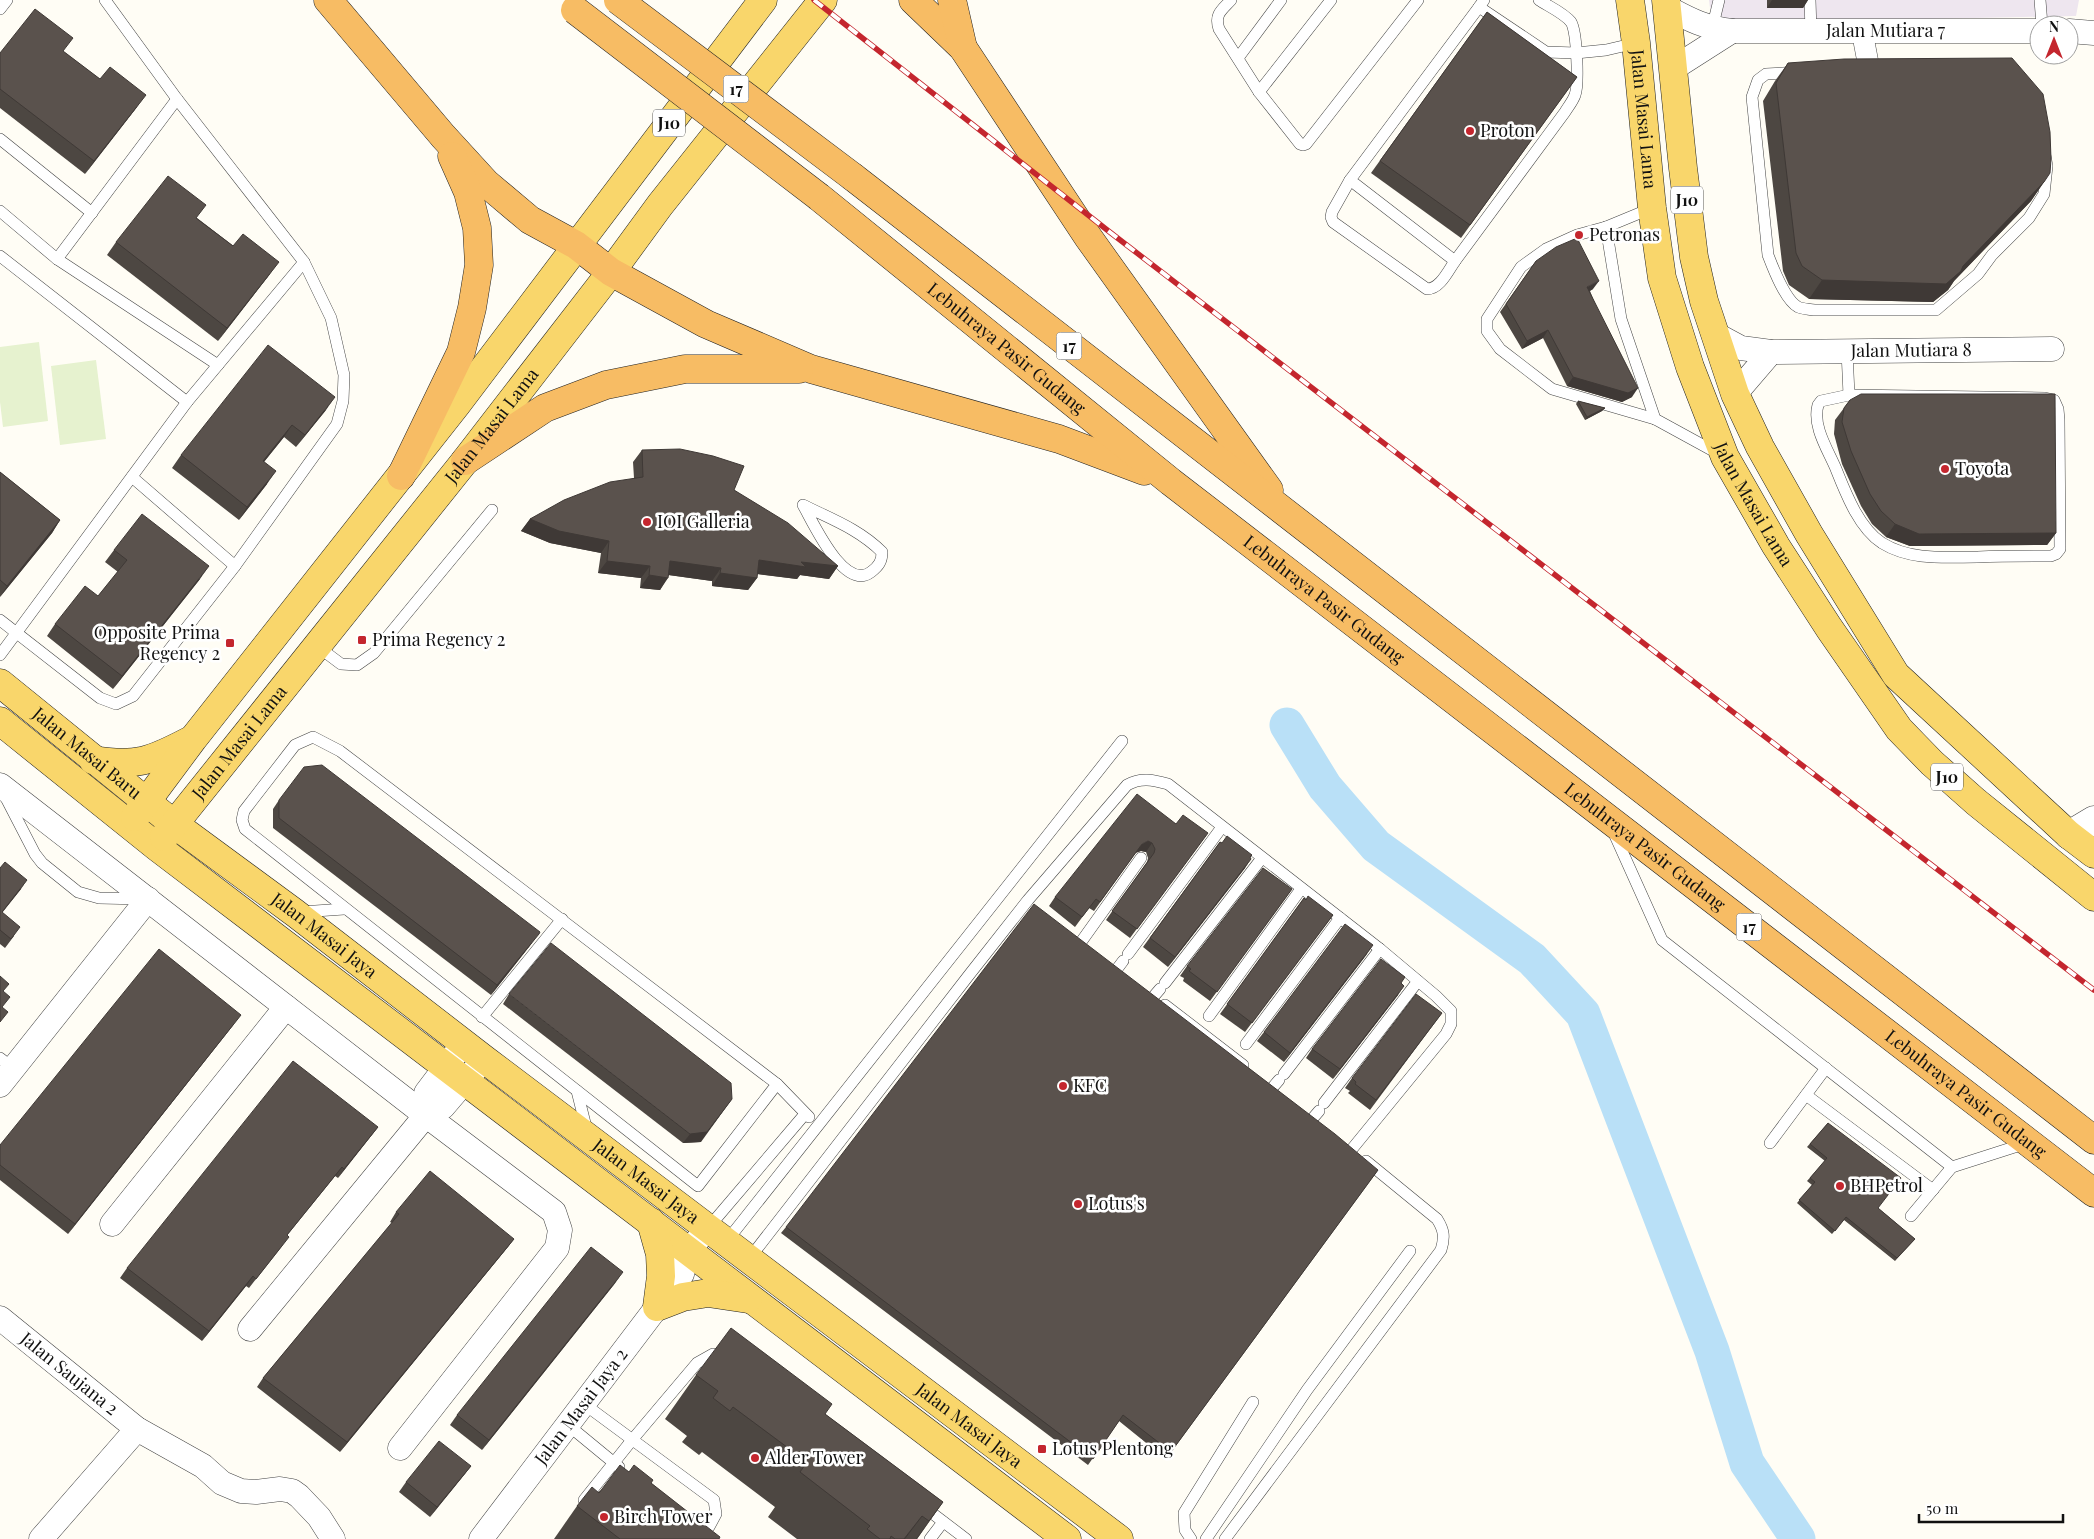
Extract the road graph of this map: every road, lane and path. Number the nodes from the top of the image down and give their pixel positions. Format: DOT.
graph roads {
  1 [pos="7,0"];
  2 [pos="105,0"];
  3 [pos="328,0"];
  4 [pos="618,0"];
  5 [pos="762,0"];
  6 [pos="824,0"];
  7 [pos="913,0"];
  8 [pos="952,0"];
  9 [pos="1231,0"];
  10 [pos="1282,0"];
  11 [pos="1331,0"];
  12 [pos="1418,0"];
  13 [pos="1539,0"];
  14 [pos="1630,0"];
  15 [pos="1719,0"];
  16 [pos="1810,0"];
  17 [pos="2040,0"];
  18 [pos="1481,4"];
  19 [pos="1667,4"];
  20 [pos="568,5"];
  21 [pos="0,9"];
  22 [pos="2041,15"];
  23 [pos="1722,30"];
  24 [pos="1811,31"];
  25 [pos="1862,31"];
  26 [pos="2029,31"];
  27 [pos="2079,32"];
  28 [pos="2094,33"];
  29 [pos="1636,42"];
  30 [pos="963,48"];
  31 [pos="1576,53"];
  32 [pos="1238,58"];
  33 [pos="1674,68"];
  34 [pos="1869,68"];
  35 [pos="1259,92"];
  36 [pos="178,99"];
  37 [pos="443,136"];
  38 [pos="0,139"];
  39 [pos="1350,180"];
  40 [pos="1652,208"];
  41 [pos="0,211"];
  42 [pos="92,213"];
  43 [pos="1606,227"];
  44 [pos="576,246"];
  45 [pos="0,256"];
  46 [pos="57,260"];
  47 [pos="1455,261"];
  48 [pos="304,262"];
  49 [pos="611,272"];
  50 [pos="1715,334"];
  51 [pos="2052,348"];
  52 [pos="1847,351"];
  53 [pos="1771,352"];
  54 [pos="218,365"];
  55 [pos="811,369"];
  56 [pos="1735,394"];
  57 [pos="1849,395"];
  58 [pos="187,402"];
  59 [pos="1655,420"];
  60 [pos="1725,457"];
  61 [pos="465,461"];
  62 [pos="400,476"];
  63 [pos="132,477"];
  64 [pos="1171,482"];
  65 [pos="803,505"];
  66 [pos="492,510"];
  67 [pos="1285,514"];
  68 [pos="235,566"];
  69 [pos="0,620"];
  70 [pos="16,632"];
  71 [pos="317,646"];
  72 [pos="0,655"];
  73 [pos="0,683"];
  74 [pos="0,721"];
  75 [pos="193,738"];
  76 [pos="1122,741"];
  77 [pos="93,760"];
  78 [pos="215,774"];
  79 [pos="0,785"];
  80 [pos="146,802"];
  81 [pos="1606,817"];
  82 [pos="2094,820"];
  83 [pos="130,824"];
  84 [pos="174,824"];
  85 [pos="1222,827"];
  86 [pos="2069,835"];
  87 [pos="157,847"];
  88 [pos="2094,854"];
  89 [pos="1141,858"];
  90 [pos="1262,858"];
  91 [pos="223,861"];
  92 [pos="1301,889"];
  93 [pos="2094,897"];
  94 [pos="148,898"];
  95 [pos="344,909"];
  96 [pos="295,913"];
  97 [pos="1340,918"];
  98 [pos="562,919"];
  99 [pos="1081,942"];
  100 [pos="1380,949"];
  101 [pos="1121,964"];
  102 [pos="1418,981"];
  103 [pos="286,1007"];
  104 [pos="482,1016"];
  105 [pos="1204,1023"];
  106 [pos="1240,1051"];
  107 [pos="474,1052"];
  108 [pos="1826,1068"];
  109 [pos="4,1070"];
  110 [pos="1250,1070"];
  111 [pos="455,1075"];
  112 [pos="1276,1083"];
  113 [pos="777,1084"];
  114 [pos="577,1091"];
  115 [pos="1806,1095"];
  116 [pos="432,1105"];
  117 [pos="804,1114"];
  118 [pos="1316,1114"];
  119 [pos="819,1125"];
  120 [pos="588,1138"];
  121 [pos="1340,1140"];
  122 [pos="2094,1140"];
  123 [pos="2029,1142"];
  124 [pos="1770,1143"];
  125 [pos="1352,1150"];
  126 [pos="1952,1167"];
  127 [pos="1933,1190"];
  128 [pos="2094,1193"];
  129 [pos="1911,1216"];
  130 [pos="650,1222"];
  131 [pos="112,1224"];
  132 [pos="717,1235"];
  133 [pos="1410,1251"];
  134 [pos="749,1259"];
  135 [pos="692,1264"];
  136 [pos="752,1299"];
  137 [pos="657,1307"];
  138 [pos="0,1318"];
  139 [pos="250,1330"];
  140 [pos="739,1367"];
  141 [pos="1253,1402"];
  142 [pos="584,1404"];
  143 [pos="568,1425"];
  144 [pos="137,1429"];
  145 [pos="632,1440"];
  146 [pos="400,1448"];
  147 [pos="613,1462"];
  148 [pos="627,1474"];
  149 [pos="912,1498"];
  150 [pos="580,1505"];
  151 [pos="681,1522"];
  152 [pos="943,1522"];
  153 [pos="42,1539"];
  154 [pos="333,1539"];
  155 [pos="482,1539"];
  156 [pos="930,1539"];
  157 [pos="966,1539"];
  158 [pos="1067,1539"];
  159 [pos="1118,1539"];
  160 [pos="1191,1539"];
  161 [pos="1206,1539"];
  162 [pos="1225,1539"];
  1 -- 21 [label="lane"];
  2 -- 36 [label="lane"];
  3 -- 37 [label="highway"];
  4 -- 67 [label="highway, 17, bridge"];
  5 -- 44 [label="main road, Jalan Masai Lama / J10"];
  6 -- 49 [label="main road, Jalan Masai Lama / J10"];
  7 -- 30 [label="highway"];
  8 -- 30 [label="highway"];
  9 -- 32 [label="lane"];
  10 -- 32 [label="lane"];
  11 -- 35 [label="lane"];
  12 -- 35 [label="lane"];
  13 -- 31 [label="lane"];
  14 -- 29 [label="main road, Jalan Masai Lama / J10"];
  15 -- 23 [label="lane"];
  16 -- 24 [label="lane"];
  17 -- 22 [label="lane"];
  18 -- 31 [label="lane"];
  18 -- 39 [label="lane"];
  19 -- 23 [label="street, Jalan Mutiara 7"];
  19 -- 33 [label="main road, Jalan Masai Lama / J10"];
  20 -- 64 [label="highway, Lebuhraya Pasir Gudang / 17, bridge"];
  23 -- 24 [label="street, Jalan Mutiara 7"];
  23 -- 33 [label="street"];
  24 -- 25 [label="street, Jalan Mutiara 7"];
  25 -- 26 [label="street, Jalan Mutiara 7"];
  25 -- 34 [label="lane"];
  27 -- 28 [label="street"];
  29 -- 31 [label="lane"];
  29 -- 40 [label="main road, Jalan Masai Lama / J10"];
  30 -- 67 [label="highway"];
  31 -- 47 [label="lane"];
  32 -- 35 [label="lane"];
  33 -- 50 [label="main road, Jalan Masai Lama / J10"];
  34 -- 34 [label="lane"];
  36 -- 42 [label="lane"];
  36 -- 48 [label="lane"];
  37 -- 44 [label="highway"];
  37 -- 62 [label="highway"];
  38 -- 42 [label="lane"];
  39 -- 47 [label="lane"];
  39 -- 47 [label="lane"];
  40 -- 43 [label="lane"];
  40 -- 60 [label="main road, Jalan Masai Lama / J10"];
  41 -- 46 [label="lane"];
  42 -- 46 [label="lane"];
  43 -- 59 [label="lane"];
  43 -- 59 [label="lane"];
  44 -- 49 [label="highway"];
  44 -- 62 [label="main road, Jalan Masai Lama"];
  45 -- 58 [label="lane"];
  46 -- 54 [label="lane"];
  48 -- 54 [label="lane"];
  48 -- 68 [label="lane"];
  49 -- 55 [label="highway"];
  49 -- 61 [label="main road, Jalan Masai Lama"];
  50 -- 53 [label="street, Jalan Mutiara 8"];
  50 -- 56 [label="main road, Jalan Masai Lama / J10"];
  51 -- 52 [label="street, Jalan Mutiara 8"];
  52 -- 53 [label="street, Jalan Mutiara 8"];
  52 -- 57 [label="lane"];
  53 -- 56 [label="street"];
  54 -- 58 [label="lane"];
  55 -- 61 [label="highway"];
  55 -- 64 [label="highway"];
  56 -- 86 [label="main road, Jalan Masai Lama / J10"];
  57 -- 57 [label="lane"];
  58 -- 63 [label="lane"];
  59 -- 60 [label="lane"];
  60 -- 93 [label="main road, Jalan Masai Lama / J10"];
  61 -- 71 [label="main road, Jalan Masai Lama"];
  62 -- 75 [label="main road, Jalan Masai Lama"];
  63 -- 68 [label="lane"];
  63 -- 70 [label="lane"];
  64 -- 81 [label="highway, Lebuhraya Pasir Gudang / 17"];
  65 -- 65 [label="lane"];
  66 -- 71 [label="lane"];
  67 -- 122 [label="highway, 17"];
  68 -- 70 [label="lane"];
  69 -- 70 [label="lane"];
  70 -- 72 [label="lane"];
  71 -- 78 [label="main road, Jalan Masai Lama"];
  73 -- 77 [label="main road, Jalan Masai Baru"];
  74 -- 83 [label="main road, Jalan Masai Baru"];
  75 -- 77 [label="main road"];
  75 -- 80 [label="main road, Jalan Masai Lama"];
  76 -- 119 [label="lane"];
  77 -- 80 [label="main road, Jalan Masai Baru"];
  78 -- 84 [label="main road, Jalan Masai Lama"];
  78 -- 91 [label="main road"];
  79 -- 94 [label="street"];
  79 -- 94 [label="lane"];
  80 -- 83 [label="main road, Jalan Masai Lama"];
  80 -- 84 [label="main road, Jalan Masai Baru"];
  81 -- 108 [label="lane"];
  81 -- 123 [label="highway, Lebuhraya Pasir Gudang / 17"];
  82 -- 86 [label="street"];
  83 -- 87 [label="main road, Jalan Masai Baru"];
  84 -- 87 [label="main road, Jalan Masai Lama"];
  84 -- 91 [label="main road, Jalan Masai Jaya"];
  85 -- 90 [label="lane"];
  85 -- 101 [label="lane"];
  85 -- 134 [label="lane"];
  86 -- 88 [label="main road, Jalan Masai Lama / J10"];
  87 -- 111 [label="main road, Jalan Masai Jaya"];
  89 -- 99 [label="lane"];
  90 -- 92 [label="lane"];
  90 -- 105 [label="lane"];
  91 -- 96 [label="main road, Jalan Masai Jaya"];
  92 -- 97 [label="lane"];
  92 -- 105 [label="lane"];
  94 -- 103 [label="street"];
  94 -- 109 [label="street"];
  95 -- 96 [label="lane"];
  95 -- 98 [label="lane"];
  95 -- 104 [label="lane"];
  96 -- 107 [label="main road, Jalan Masai Jaya"];
  97 -- 100 [label="lane"];
  97 -- 106 [label="lane"];
  98 -- 104 [label="lane"];
  98 -- 113 [label="lane"];
  100 -- 102 [label="lane"];
  100 -- 112 [label="lane"];
  102 -- 118 [label="lane"];
  102 -- 125 [label="lane"];
  103 -- 116 [label="street"];
  103 -- 131 [label="street"];
  104 -- 114 [label="lane"];
  105 -- 106 [label="lane"];
  106 -- 110 [label="lane"];
  107 -- 111 [label="street"];
  107 -- 120 [label="main road, Jalan Masai Jaya"];
  108 -- 115 [label="lane"];
  108 -- 126 [label="lane"];
  111 -- 116 [label="street"];
  111 -- 130 [label="main road, Jalan Masai Jaya"];
  113 -- 114 [label="lane"];
  113 -- 117 [label="lane"];
  114 -- 120 [label="lane"];
  115 -- 124 [label="lane"];
  115 -- 127 [label="lane"];
  116 -- 139 [label="street"];
  116 -- 146 [label="street"];
  117 -- 119 [label="lane"];
  117 -- 132 [label="lane"];
  119 -- 132 [label="lane"];
  120 -- 132 [label="main road, Jalan Masai Jaya"];
  121 -- 125 [label="lane"];
  123 -- 126 [label="lane"];
  123 -- 128 [label="highway, Lebuhraya Pasir Gudang / 17"];
  125 -- 162 [label="lane"];
  126 -- 127 [label="lane"];
  127 -- 129 [label="lane"];
  130 -- 135 [label="main road, Jalan Masai Jaya"];
  130 -- 137 [label="main road"];
  132 -- 134 [label="main road, Jalan Masai Jaya"];
  132 -- 135 [label="street, Jalan Masai Jaya 2"];
  133 -- 161 [label="lane"];
  134 -- 159 [label="main road, Jalan Masai Jaya"];
  135 -- 136 [label="main road, Jalan Masai Jaya"];
  135 -- 137 [label="street, Jalan Masai Jaya 2"];
  136 -- 137 [label="main road"];
  136 -- 158 [label="main road, Jalan Masai Jaya"];
  137 -- 142 [label="street, Jalan Masai Jaya 2"];
  138 -- 144 [label="street, Jalan Saujana 2"];
  140 -- 145 [label="lane"];
  141 -- 160 [label="lane"];
  142 -- 143 [label="street, Jalan Masai Jaya 2"];
  142 -- 145 [label="lane"];
  143 -- 147 [label="lane"];
  143 -- 155 [label="street, Jalan Masai Jaya 2"];
  144 -- 153 [label="street"];
  144 -- 154 [label="street, Jalan Saujana 2"];
  145 -- 147 [label="lane"];
  145 -- 151 [label="lane"];
  147 -- 148 [label="lane"];
  147 -- 150 [label="lane"];
  149 -- 152 [label="lane"];
  152 -- 156 [label="lane"];
  152 -- 157 [label="lane"];
}
